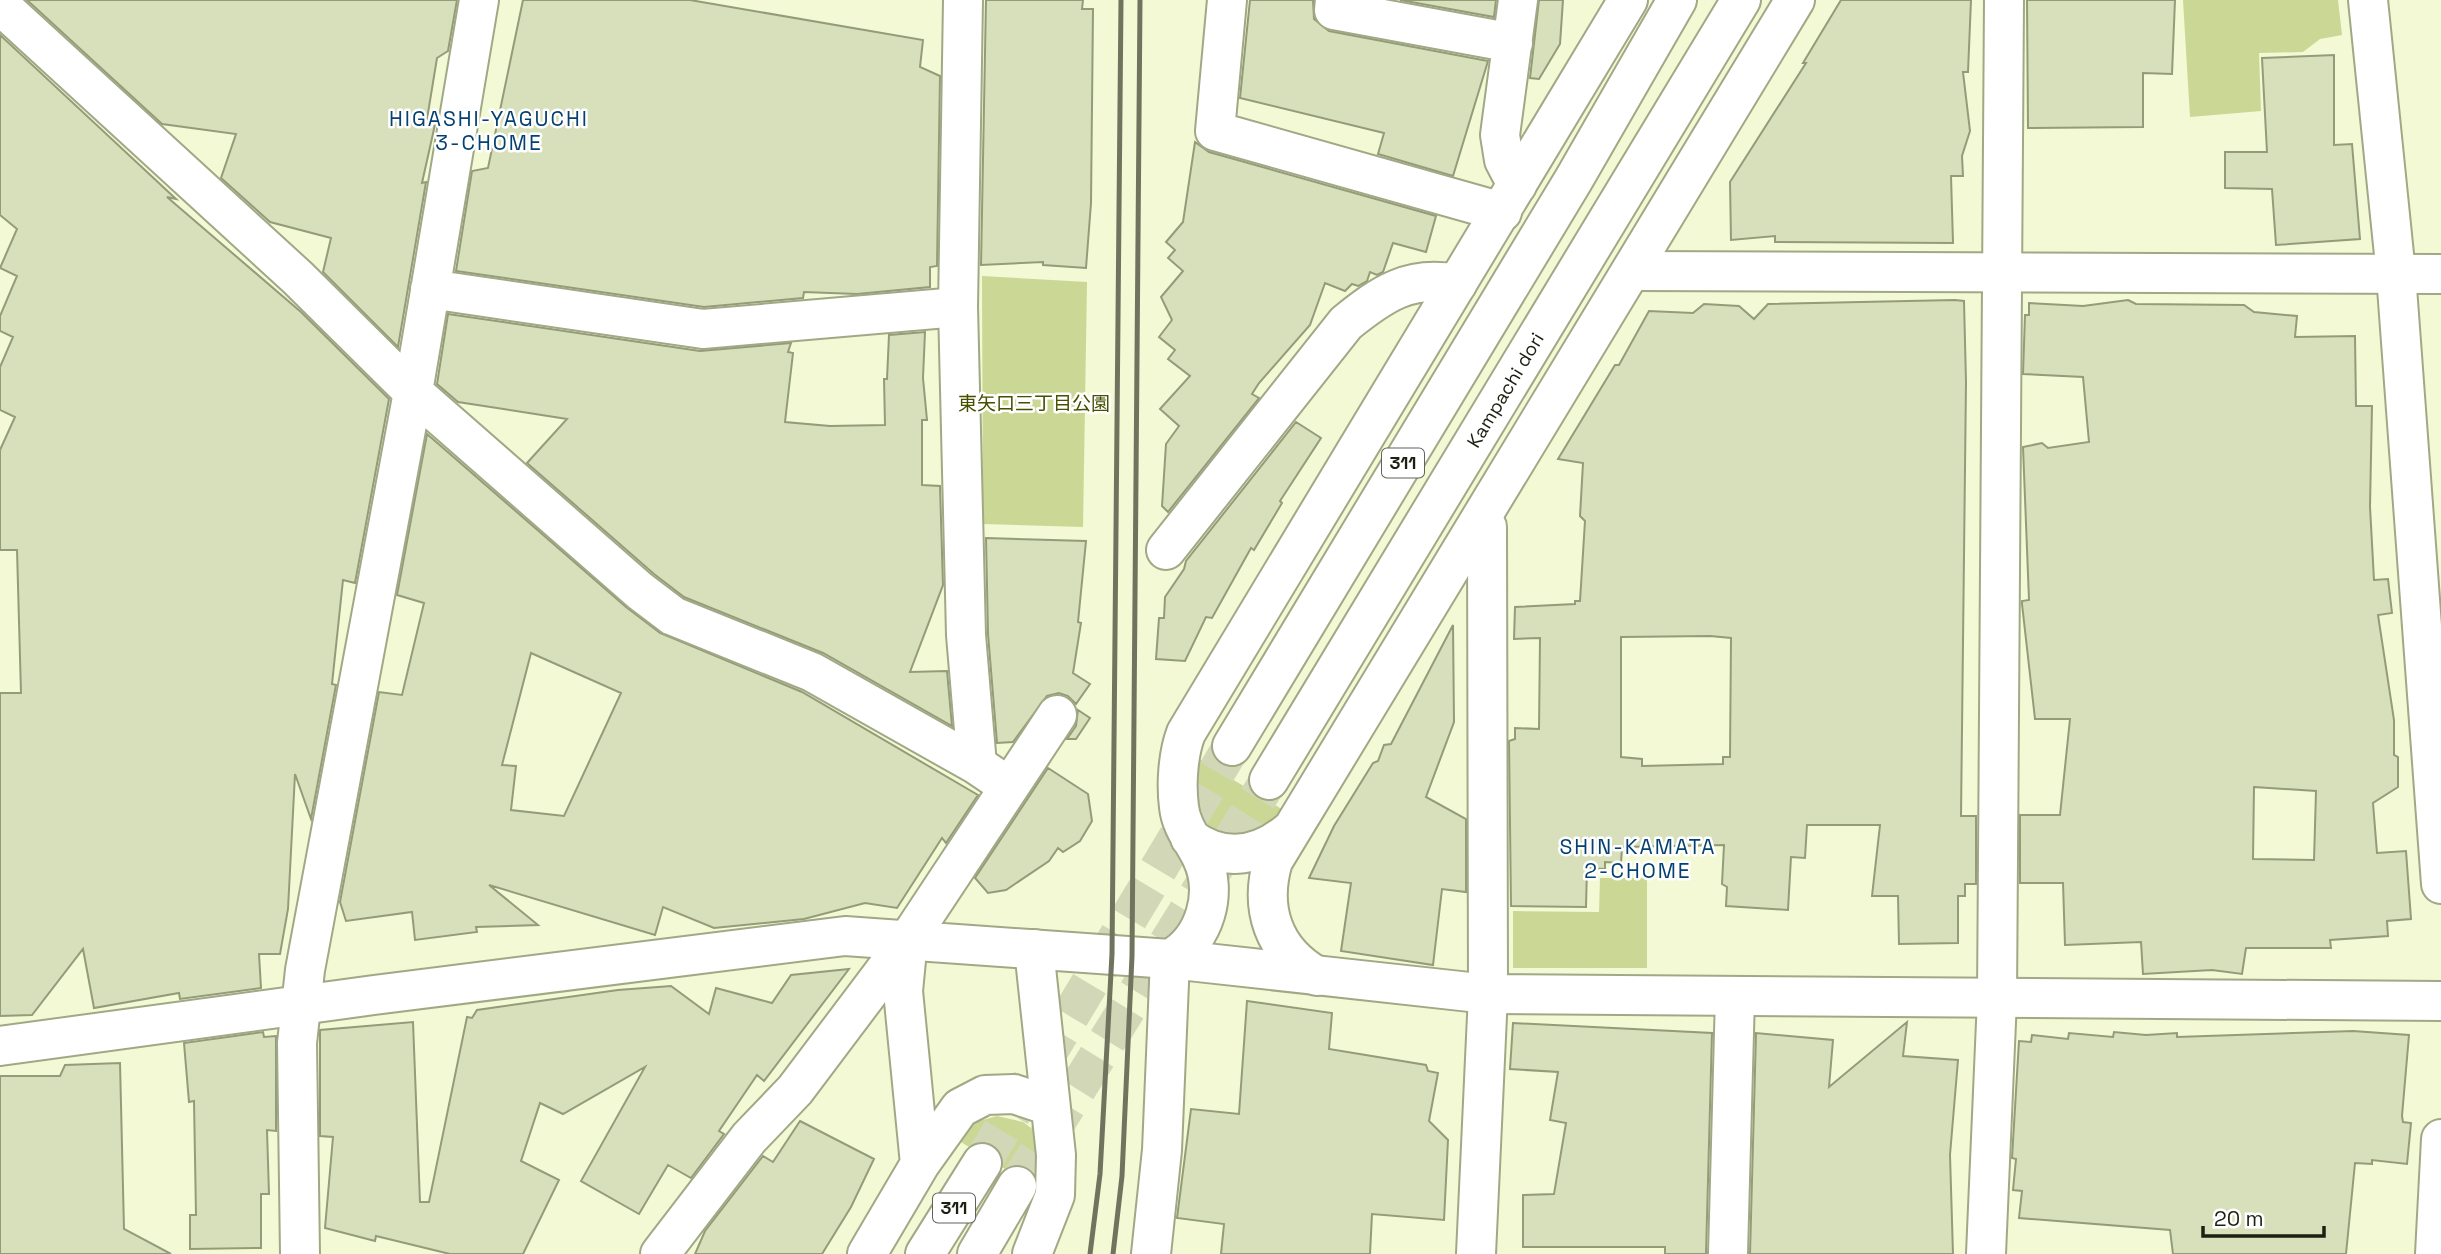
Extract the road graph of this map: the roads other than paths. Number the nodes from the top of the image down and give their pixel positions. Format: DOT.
graph roads {
  1 [pos="479,0"];
  2 [pos="963,0"];
  3 [pos="1227,0"];
  4 [pos="1335,0"];
  5 [pos="1518,0"];
  6 [pos="1628,0"];
  7 [pos="1677,0"];
  8 [pos="1741,0"];
  9 [pos="1795,0"];
  10 [pos="2004,0"];
  11 [pos="2368,0"];
  12 [pos="0,5"];
  13 [pos="1513,43"];
  14 [pos="1509,198"];
  15 [pos="1632,271"];
  16 [pos="2001,271"];
  17 [pos="2396,274"];
  18 [pos="2441,274"];
  19 [pos="1457,284"];
  20 [pos="430,289"];
  21 [pos="958,307"];
  22 [pos="413,392"];
  23 [pos="1480,523"];
  24 [pos="1166,550"];
  25 [pos="1058,715"];
  26 [pos="1232,746"];
  27 [pos="977,765"];
  28 [pos="1269,780"];
  29 [pos="1008,786"];
  30 [pos="1293,829"];
  31 [pos="1190,838"];
  32 [pos="2441,884"];
  33 [pos="908,940"];
  34 [pos="1034,949"];
  35 [pos="1170,959"];
  36 [pos="1317,976"];
  37 [pos="1488,994"];
  38 [pos="1735,996"];
  39 [pos="1997,999"];
  40 [pos="2441,1001"];
  41 [pos="301,1007"];
  42 [pos="0,1046"];
  43 [pos="1050,1106"];
  44 [pos="2441,1139"];
  45 [pos="982,1163"];
  46 [pos="920,1164"];
  47 [pos="1017,1186"];
  48 [pos="300,1254"];
  49 [pos="660,1254"];
  50 [pos="867,1254"];
  51 [pos="925,1254"];
  52 [pos="976,1254"];
  53 [pos="1032,1254"];
  54 [pos="1151,1254"];
  55 [pos="1476,1254"];
  56 [pos="1728,1254"];
  57 [pos="1986,1254"];
  58 [pos="2435,1254"];
  1 -- 20 [label="street"];
  2 -- 21 [label="street"];
  3 -- 14 [label="street"];
  4 -- 13 [label="street"];
  5 -- 13 [label="street"];
  6 -- 14 [label="street"];
  7 -- 26 [label="street, 311"];
  8 -- 28 [label="street, Kampachi dori / 311"];
  9 -- 15 [label="street"];
  10 -- 16 [label="street"];
  11 -- 17 [label="street"];
  12 -- 22 [label="street"];
  13 -- 14 [label="street"];
  14 -- 19 [label="street"];
  15 -- 16 [label="street"];
  15 -- 23 [label="street"];
  16 -- 17 [label="street"];
  16 -- 39 [label="street"];
  17 -- 18 [label="street"];
  17 -- 32 [label="street"];
  19 -- 24 [label="street"];
  19 -- 31 [label="street"];
  20 -- 21 [label="street"];
  20 -- 22 [label="street"];
  21 -- 27 [label="street"];
  22 -- 27 [label="street"];
  22 -- 41 [label="street"];
  23 -- 30 [label="street"];
  23 -- 37 [label="street"];
  25 -- 29 [label="street"];
  27 -- 29 [label="street"];
  29 -- 33 [label="street"];
  30 -- 31 [label="street"];
  30 -- 36 [label="street"];
  31 -- 35 [label="street"];
  33 -- 34 [label="street"];
  33 -- 41 [label="street"];
  33 -- 46 [label="street"];
  33 -- 49 [label="street"];
  34 -- 35 [label="street"];
  34 -- 43 [label="street"];
  35 -- 36 [label="street"];
  35 -- 54 [label="street"];
  36 -- 37 [label="street"];
  37 -- 38 [label="street"];
  37 -- 55 [label="street"];
  38 -- 39 [label="street"];
  38 -- 56 [label="street"];
  39 -- 40 [label="street"];
  39 -- 57 [label="street"];
  41 -- 42 [label="street"];
  41 -- 48 [label="street"];
  43 -- 46 [label="street"];
  43 -- 53 [label="street"];
  44 -- 58 [label="street"];
  45 -- 51 [label="street, 311"];
  46 -- 50 [label="street"];
  47 -- 52 [label="street, 311"];
}
